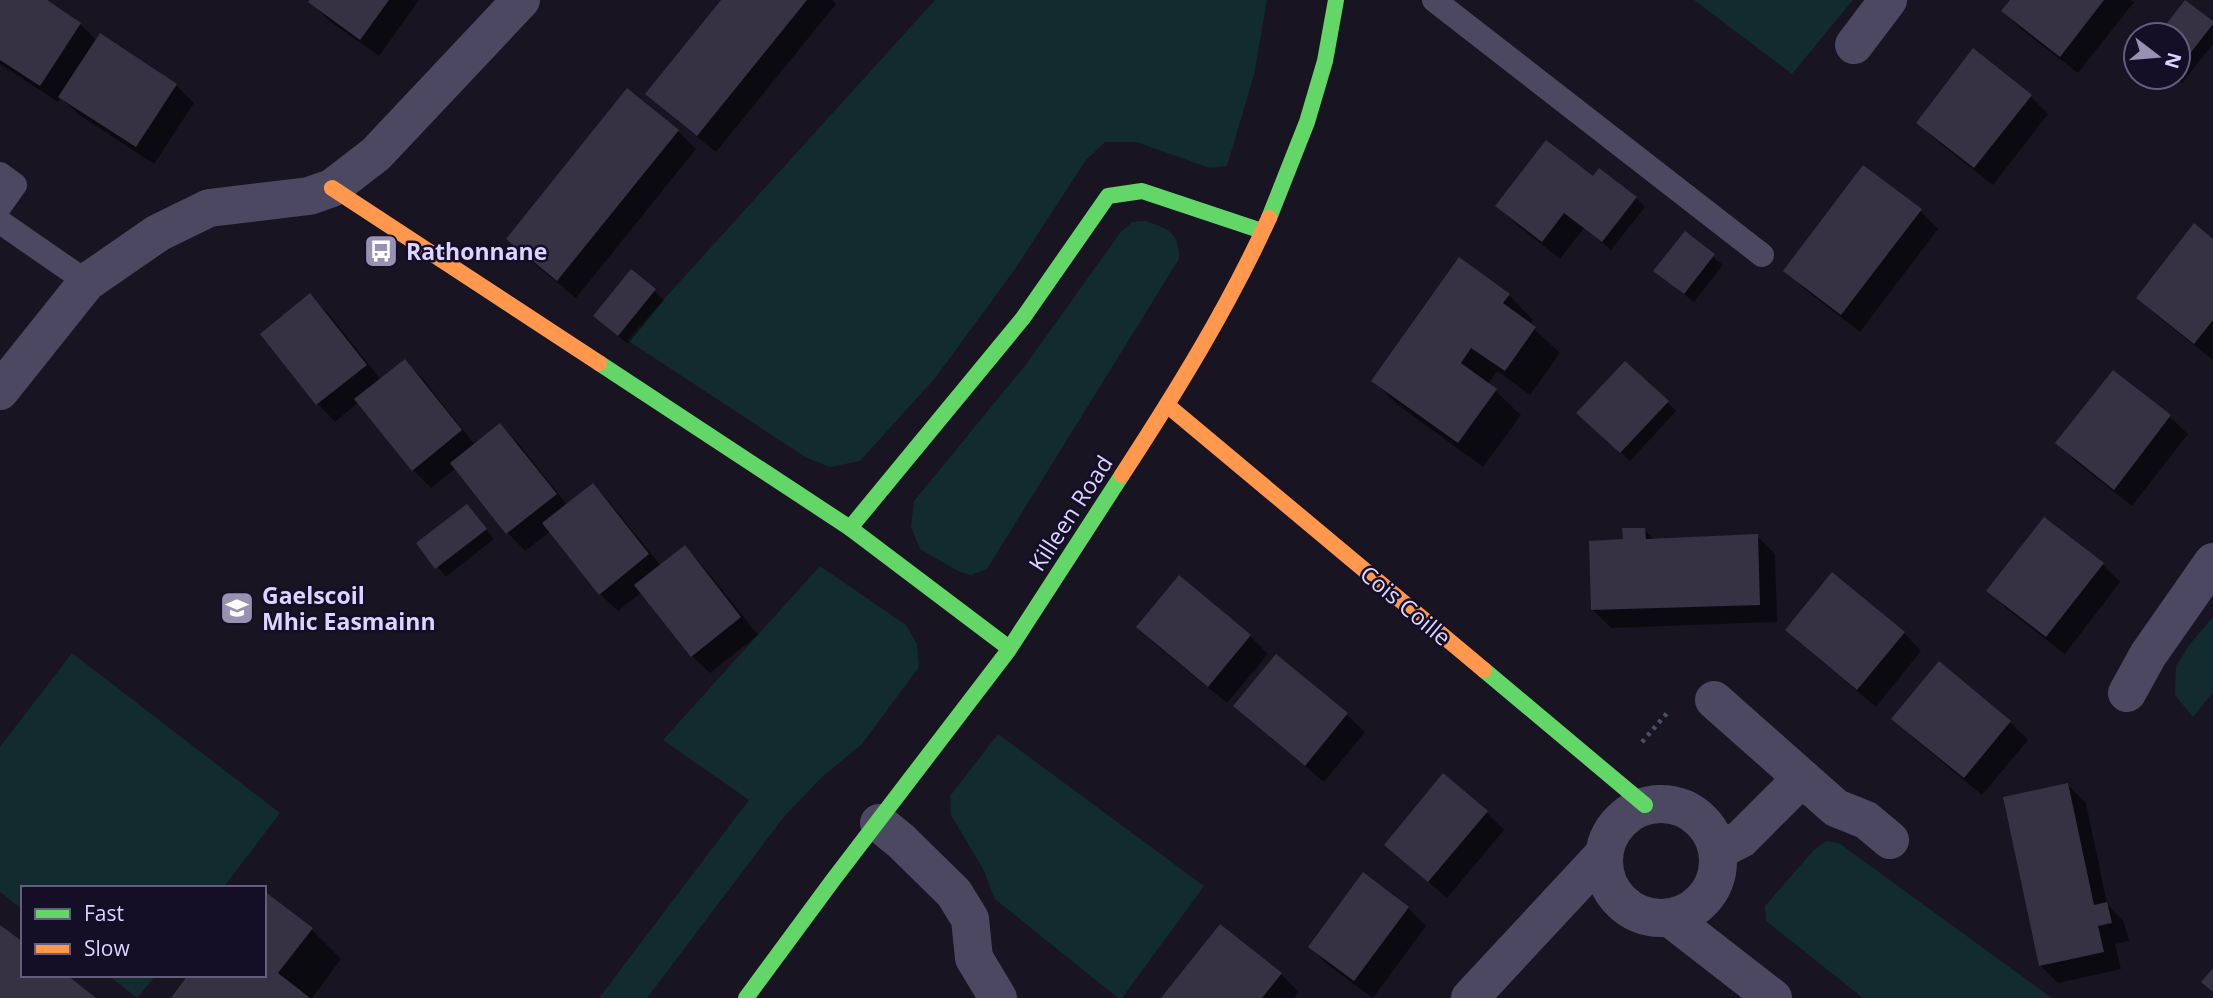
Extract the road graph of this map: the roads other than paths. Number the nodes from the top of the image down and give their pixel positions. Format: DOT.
graph roads {
  1 [pos="521,0"];
  2 [pos="1336,0"];
  3 [pos="1434,0"];
  4 [pos="1888,0"];
  5 [pos="1854,45"];
  6 [pos="0,174"];
  7 [pos="332,188"];
  8 [pos="0,206"];
  9 [pos="0,222"];
  10 [pos="1262,231"];
  11 [pos="1762,255"];
  12 [pos="87,282"];
  13 [pos="0,391"];
  14 [pos="1167,405"];
  15 [pos="850,527"];
  16 [pos="2213,562"];
  17 [pos="1009,649"];
  18 [pos="2127,693"];
  19 [pos="1714,700"];
  20 [pos="1802,778"];
  21 [pos="1645,805"];
  22 [pos="878,823"];
  23 [pos="1891,841"];
  24 [pos="1718,851"];
  25 [pos="1604,854"];
  26 [pos="1670,918"];
  27 [pos="746,998"];
  28 [pos="998,998"];
  29 [pos="1470,998"];
  30 [pos="1773,998"];
  1 -- 7 [label="street"];
  2 -- 10 [label="street, Killeen Road"];
  3 -- 11 [label="lane"];
  4 -- 5 [label="street"];
  6 -- 8 [label="lane"];
  7 -- 12 [label="street"];
  7 -- 15 [label="street"];
  9 -- 12 [label="lane"];
  10 -- 14 [label="street, Killeen Road"];
  10 -- 15 [label="street"];
  12 -- 13 [label="street"];
  14 -- 17 [label="street, Killeen Road"];
  14 -- 21 [label="street, Cois Coille"];
  15 -- 17 [label="street"];
  16 -- 18 [label="street"];
  17 -- 22 [label="street, Killeen Road"];
  19 -- 20 [label="street"];
  20 -- 23 [label="street"];
  20 -- 24 [label="street"];
  21 -- 24 [label="street"];
  21 -- 25 [label="street"];
  22 -- 27 [label="street, Killeen Road"];
  22 -- 28 [label="street"];
  24 -- 26 [label="street"];
  25 -- 26 [label="street"];
  25 -- 29 [label="street"];
  26 -- 30 [label="street"];
}
